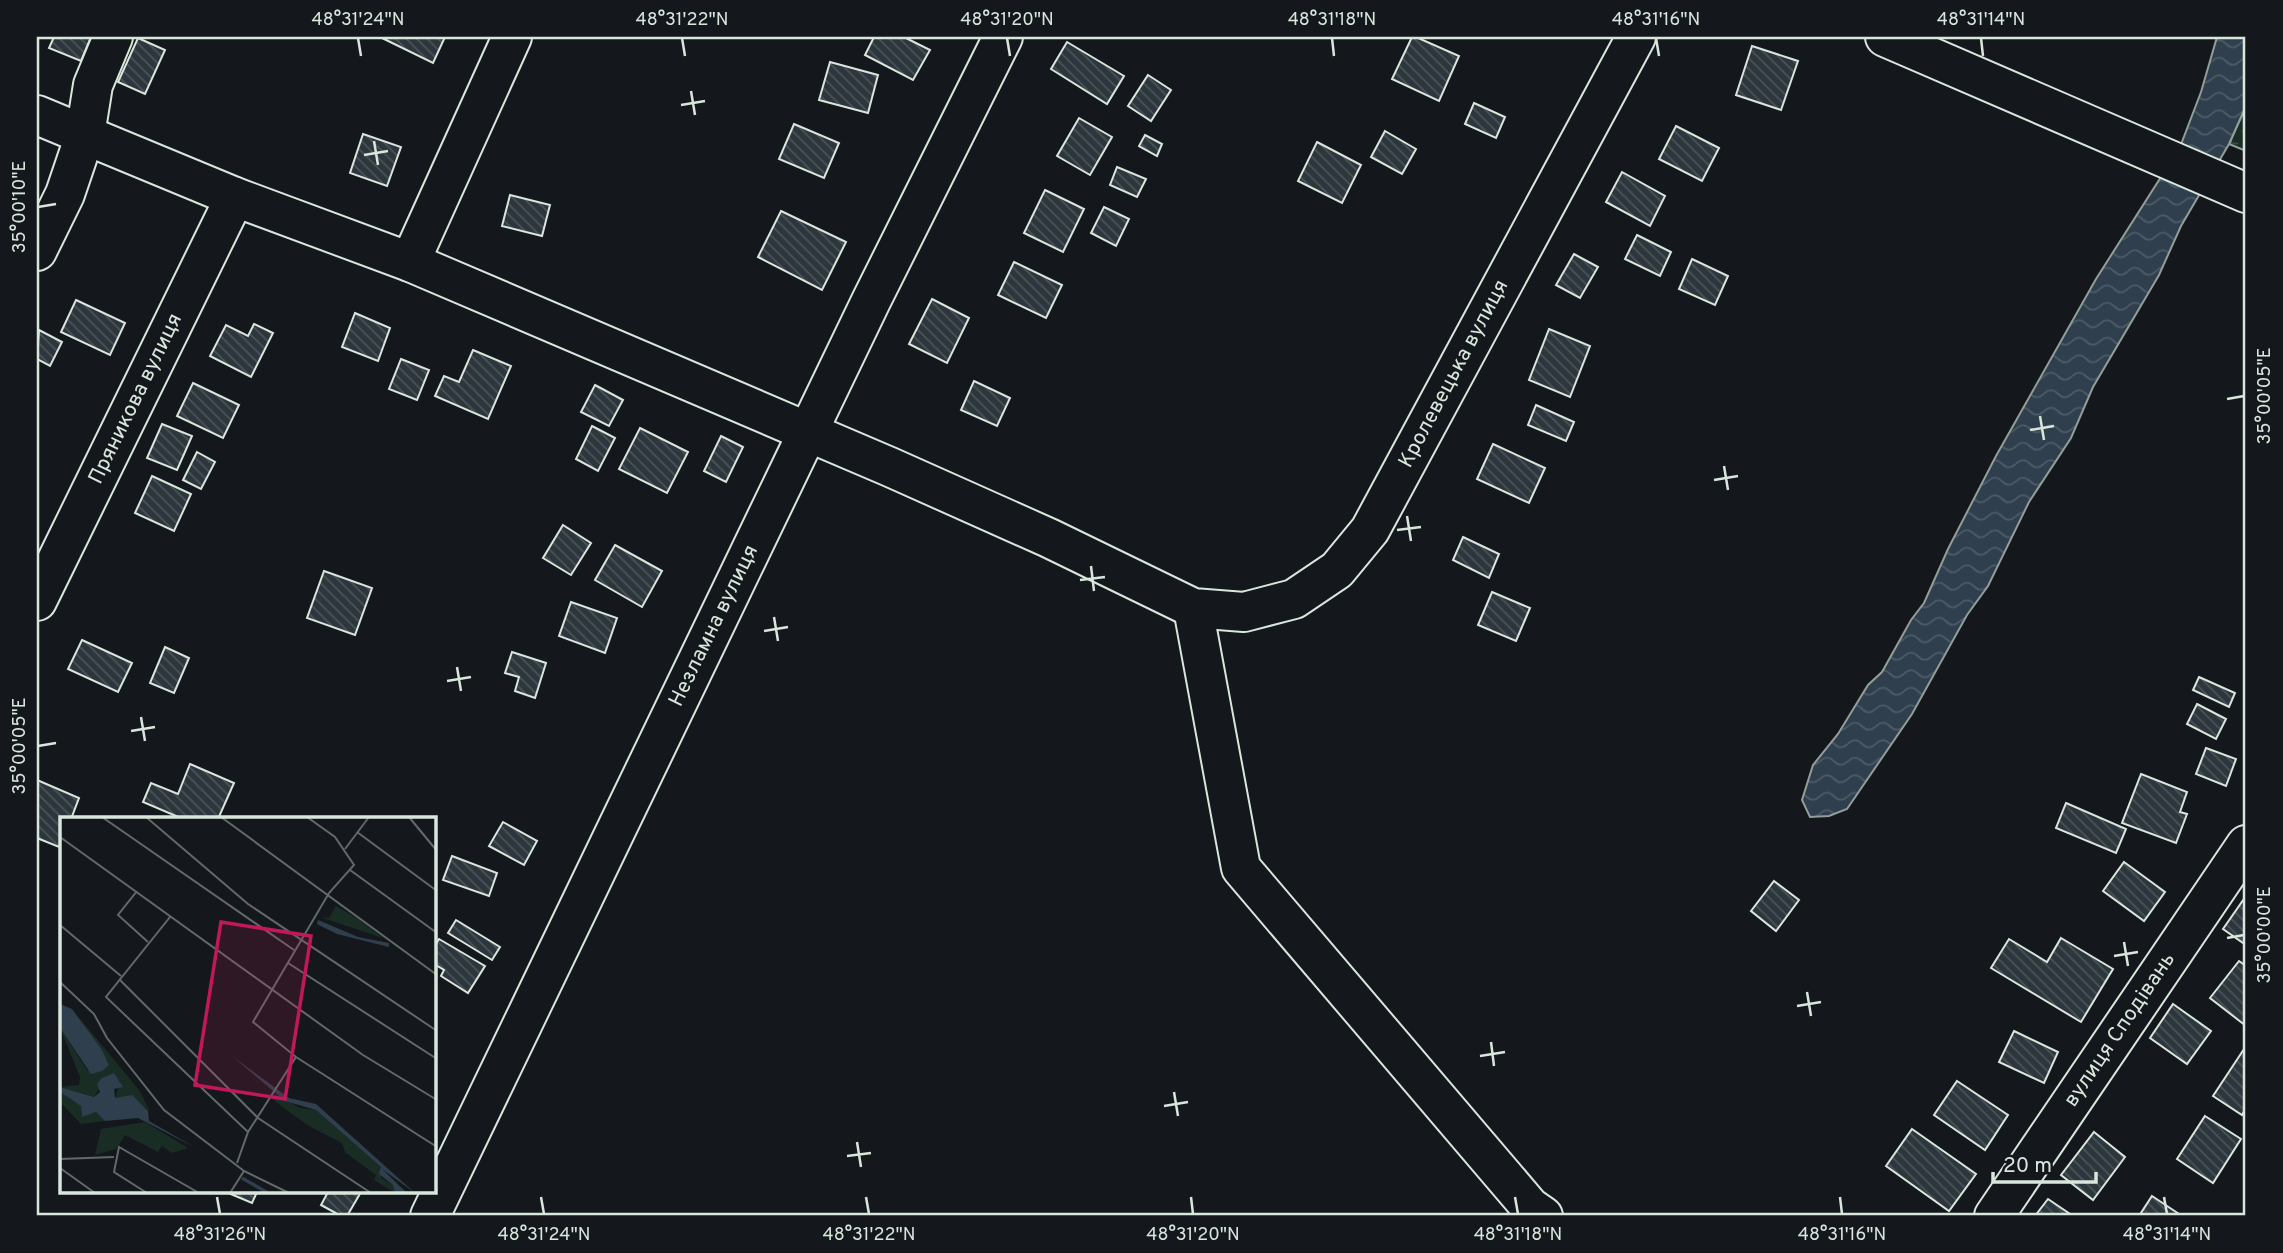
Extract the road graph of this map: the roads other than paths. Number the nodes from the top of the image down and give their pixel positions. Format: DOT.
graph roads {
  1 [pos="113,37"];
  2 [pos="512,37"];
  3 [pos="1003,37"];
  4 [pos="1636,37"];
  5 [pos="1885,37"];
  6 [pos="37,116"];
  7 [pos="85,135"];
  8 [pos="2241,191"];
  9 [pos="235,197"];
  10 [pos="37,251"];
  11 [pos="410,262"];
  12 [pos="807,433"];
  13 [pos="37,601"];
  14 [pos="1192,608"];
  15 [pos="2246,845"];
  16 [pos="430,1216"];
  17 [pos="1543,1216"];
  18 [pos="1994,1216"];
  1 -- 7 [label="street"];
  2 -- 11 [label="street"];
  3 -- 12 [label="street, Незламна вулиця"];
  4 -- 14 [label="street, Кролевецька вулиця"];
  5 -- 8 [label="street"];
  6 -- 7 [label="street"];
  7 -- 9 [label="street"];
  7 -- 10 [label="street"];
  9 -- 11 [label="street"];
  9 -- 13 [label="street, Пряникова вулиця"];
  11 -- 12 [label="street"];
  12 -- 14 [label="street"];
  12 -- 16 [label="street, Незламна вулиця"];
  14 -- 17 [label="street"];
  15 -- 18 [label="street, вулиця Сподівань"];
}
